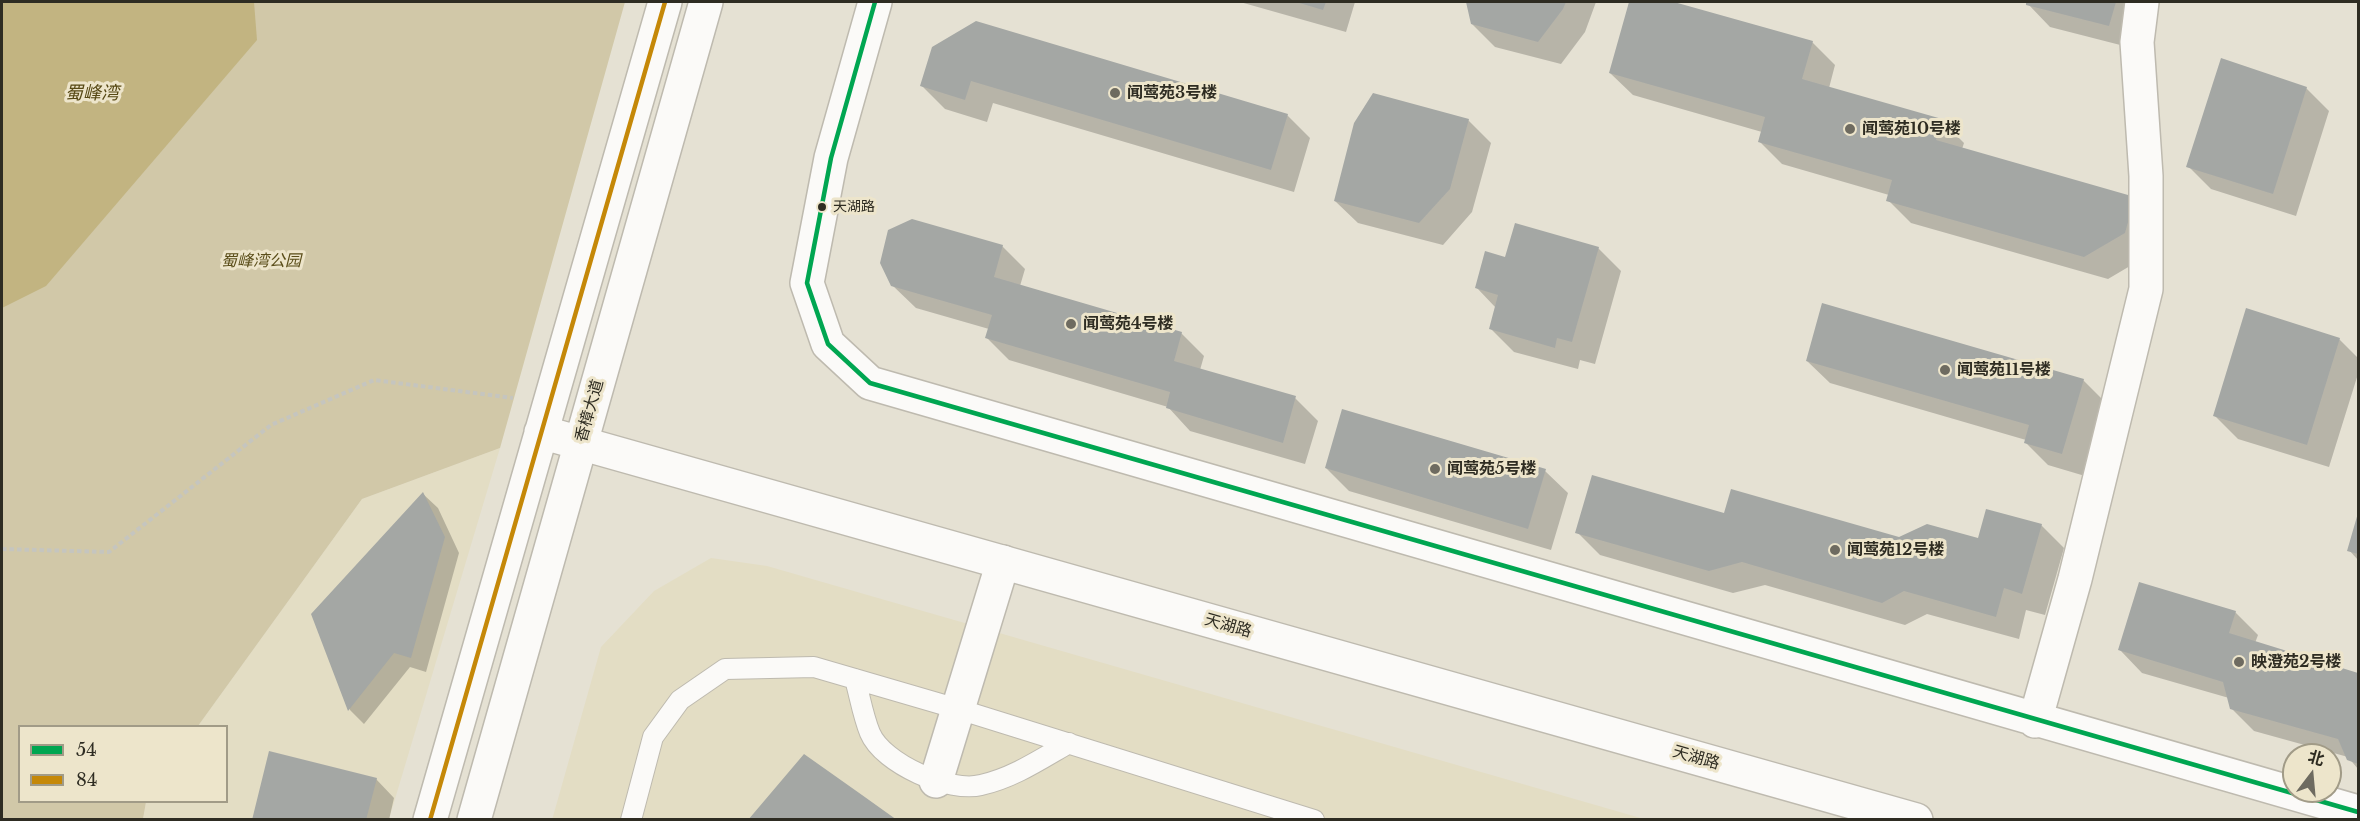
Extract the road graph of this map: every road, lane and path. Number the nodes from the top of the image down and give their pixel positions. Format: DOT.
graph roads {
  1 [pos="665,2"];
  2 [pos="706,2"];
  3 [pos="875,2"];
  4 [pos="2142,2"];
  5 [pos="545,417"];
  6 [pos="581,443"];
  7 [pos="2,549"];
  8 [pos="1003,562"];
  9 [pos="855,679"];
  10 [pos="958,709"];
  11 [pos="2035,721"];
  12 [pos="1069,743"];
  13 [pos="936,781"];
  14 [pos="2358,812"];
  15 [pos="430,819"];
  16 [pos="474,819"];
  17 [pos="631,819"];
  18 [pos="1314,819"];
  19 [pos="1916,819"];
  1 -- 5 [label="street"];
  2 -- 6 [label="street, 香樟大道"];
  3 -- 11 [label="street"];
  4 -- 11 [label="street"];
  5 -- 6 [label="street, 天湖路"];
  5 -- 7 [label="path"];
  5 -- 15 [label="street"];
  6 -- 8 [label="street, 天湖路"];
  6 -- 16 [label="street, 香樟大道"];
  8 -- 10 [label="street"];
  8 -- 19 [label="street, 天湖路"];
  9 -- 10 [label="lane"];
  9 -- 13 [label="lane"];
  9 -- 17 [label="lane"];
  10 -- 12 [label="lane"];
  10 -- 13 [label="street"];
  11 -- 14 [label="street"];
  12 -- 13 [label="lane"];
  12 -- 18 [label="lane"];
}
